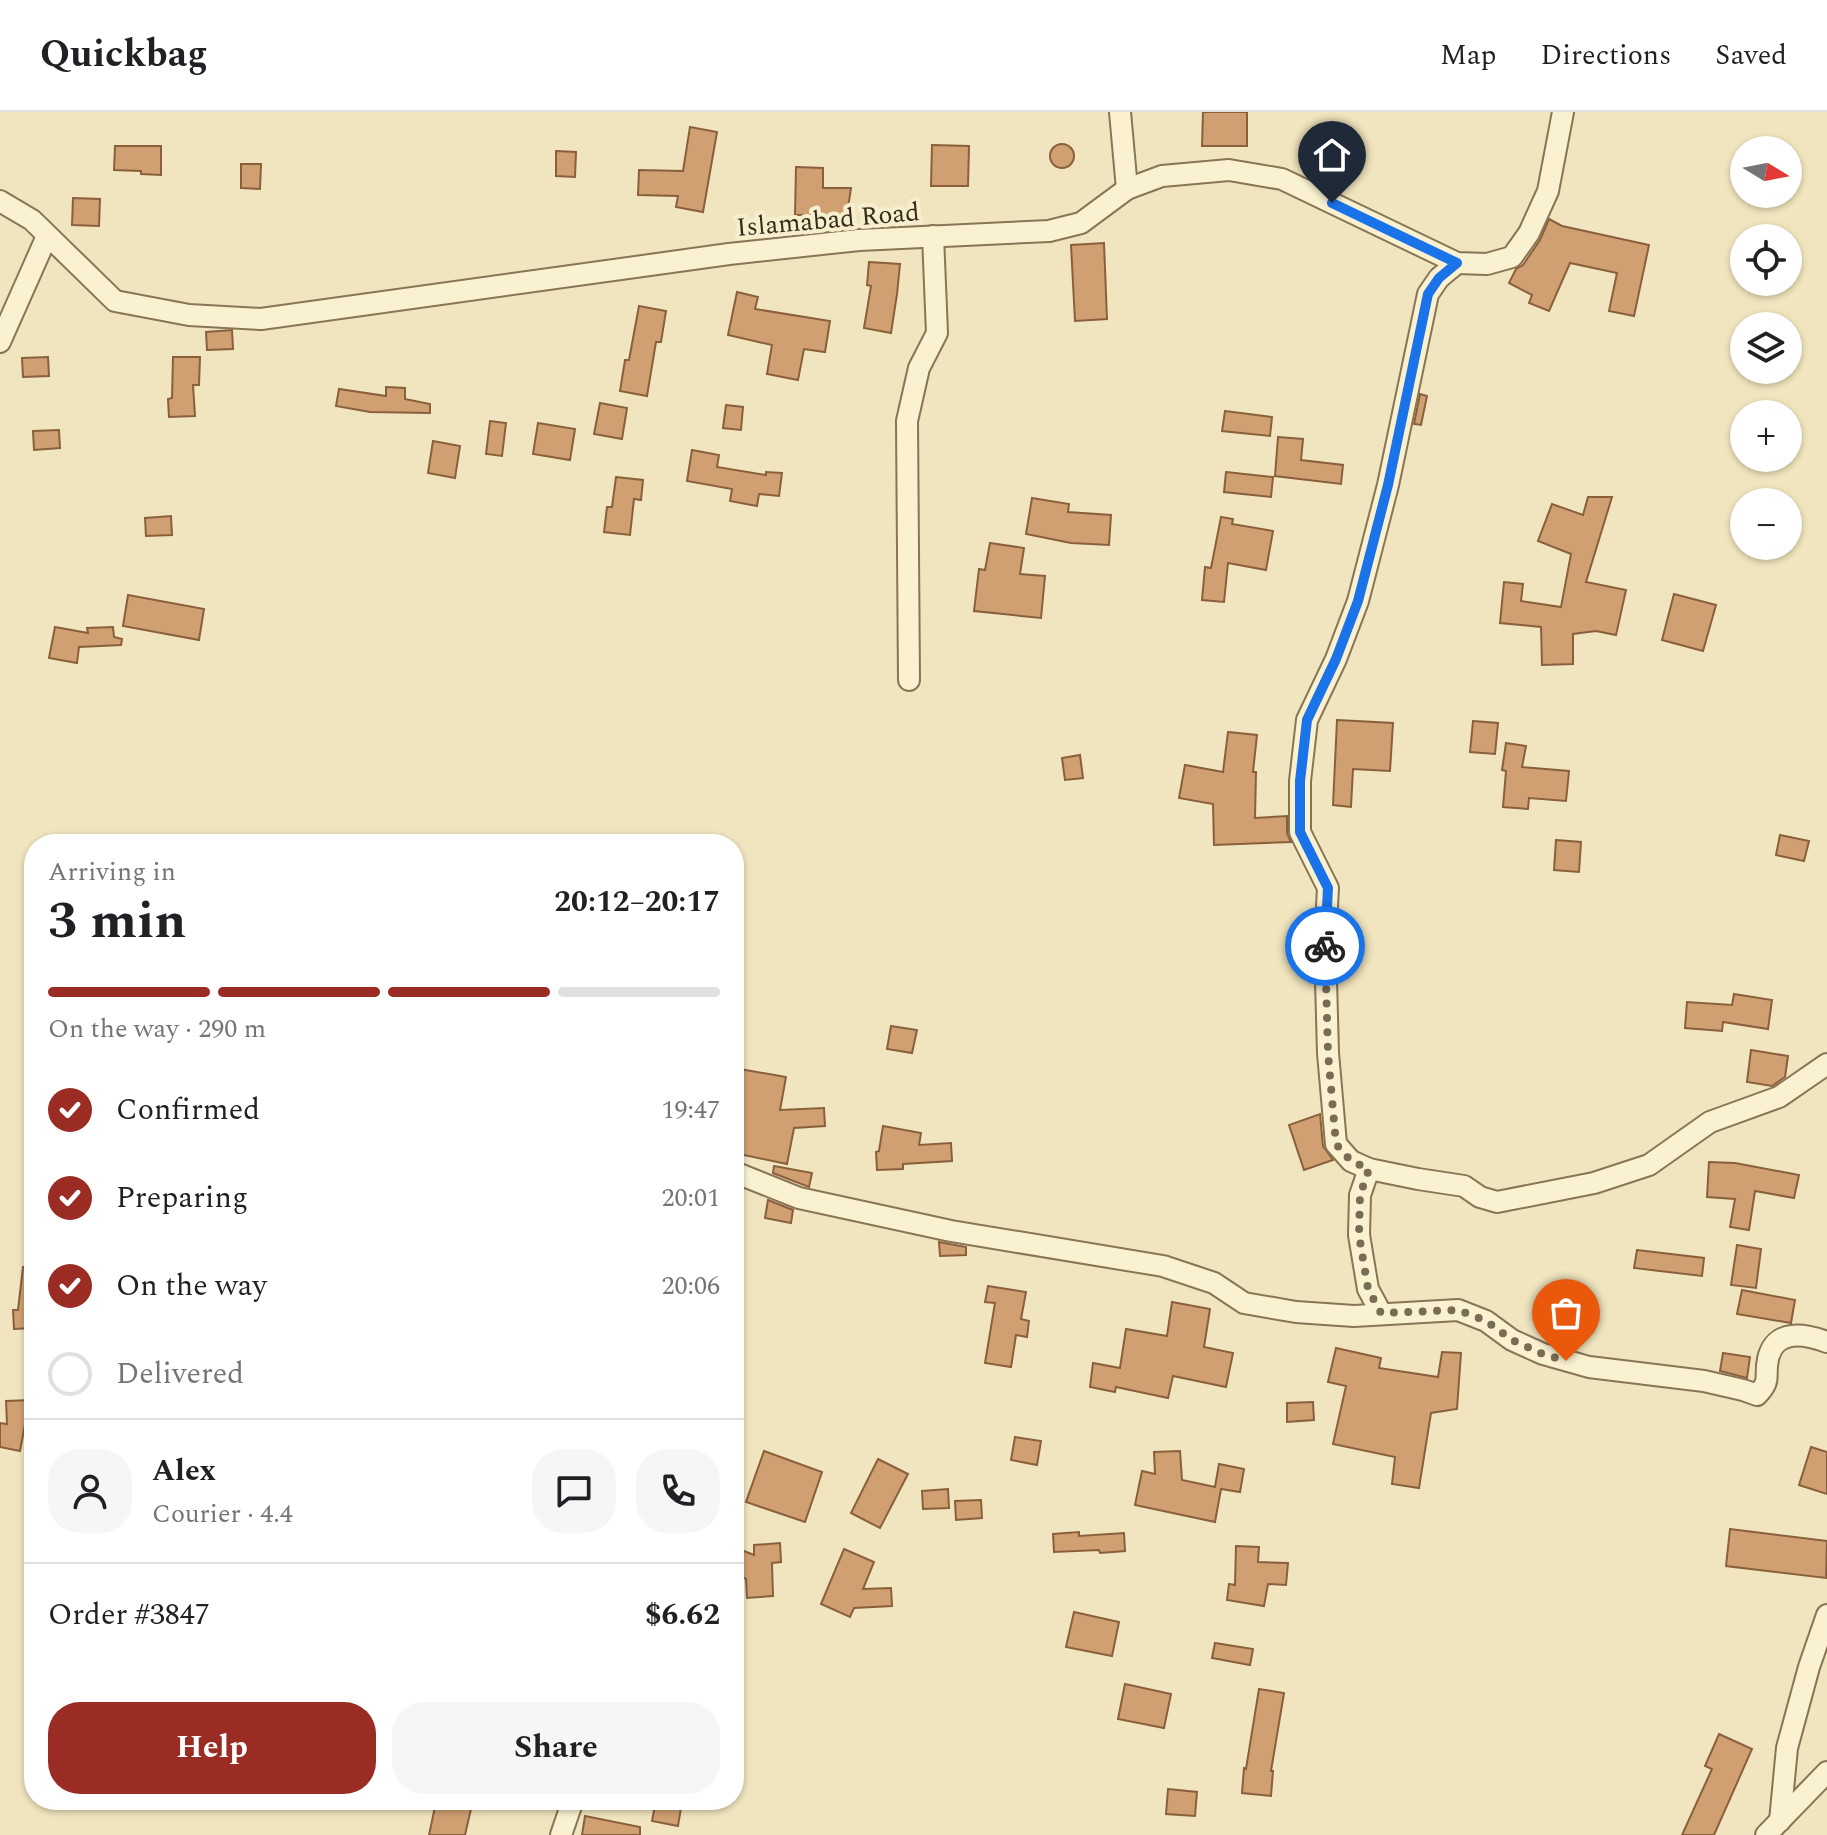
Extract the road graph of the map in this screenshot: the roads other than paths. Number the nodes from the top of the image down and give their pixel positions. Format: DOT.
graph roads {
  1 [pos="1120,112"];
  2 [pos="1563,112"];
  3 [pos="1127,189"];
  4 [pos="0,201"];
  5 [pos="47,236"];
  6 [pos="933,236"];
  7 [pos="1457,263"];
  8 [pos="0,342"];
  9 [pos="909,680"];
  10 [pos="1827,1064"];
  11 [pos="1369,1169"];
  12 [pos="744,1176"];
  13 [pos="1381,1313"];
  14 [pos="1827,1342"];
  15 [pos="1827,1615"];
  16 [pos="1827,1772"];
  17 [pos="570,1810"];
  18 [pos="1773,1828"];
  19 [pos="561,1835"];
  1 -- 3 [label="street"];
  2 -- 7 [label="street, Islamabad Road"];
  3 -- 6 [label="street, Islamabad Road"];
  3 -- 7 [label="street, Islamabad Road"];
  4 -- 5 [label="street, Islamabad Road"];
  5 -- 6 [label="street, Islamabad Road"];
  5 -- 8 [label="street"];
  6 -- 9 [label="street"];
  7 -- 11 [label="street"];
  10 -- 11 [label="street"];
  11 -- 13 [label="street"];
  12 -- 13 [label="street"];
  13 -- 14 [label="street"];
  15 -- 18 [label="street"];
  16 -- 18 [label="street"];
  17 -- 19 [label="street"];
}
